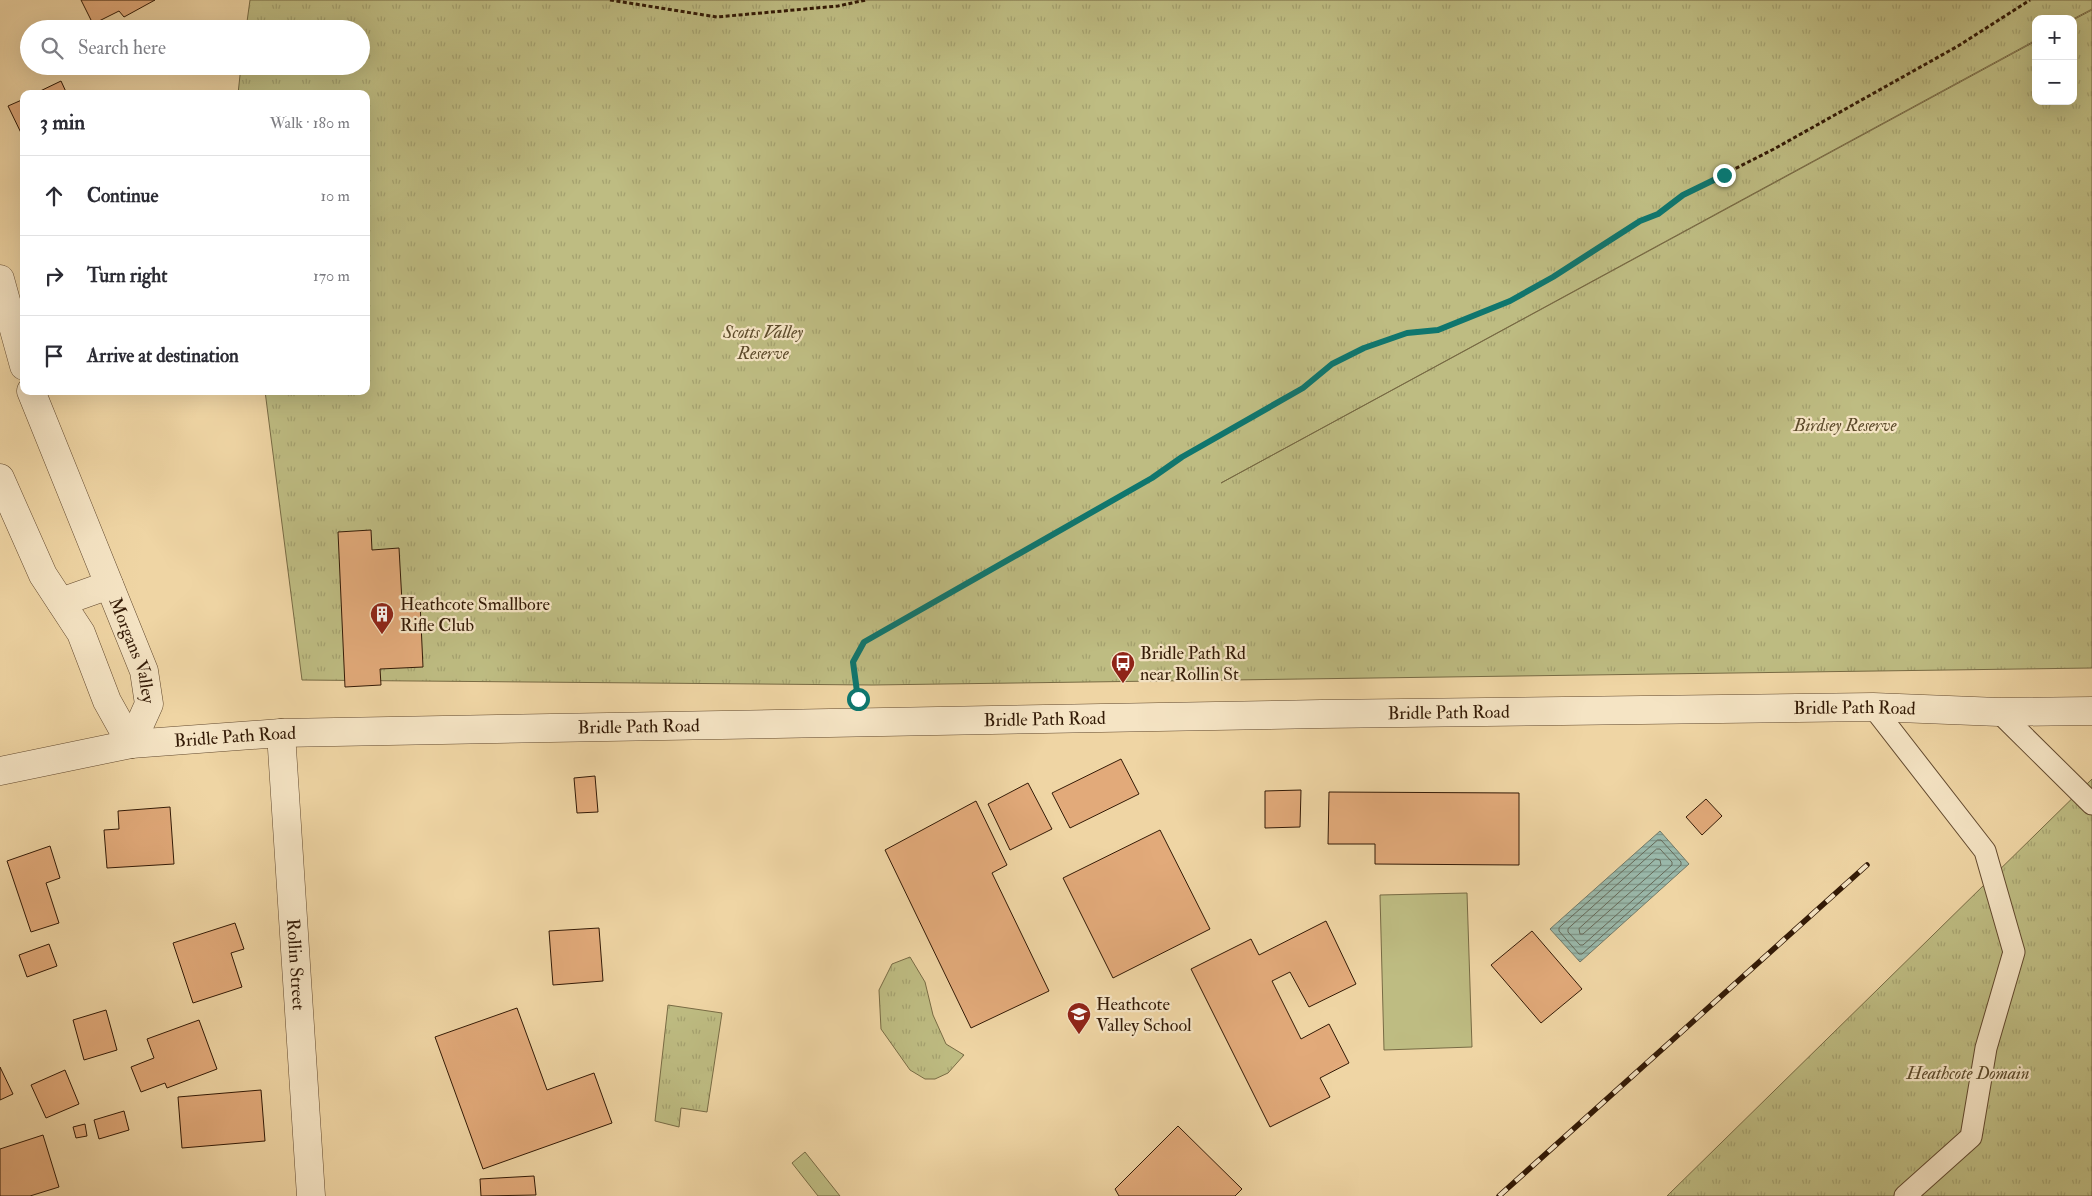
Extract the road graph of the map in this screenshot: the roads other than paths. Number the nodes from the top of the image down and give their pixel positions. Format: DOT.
graph roads {
  1 [pos="0,279"];
  2 [pos="20,352"];
  3 [pos="33,395"];
  4 [pos="0,478"];
  5 [pos="109,585"];
  6 [pos="61,602"];
  7 [pos="1873,707"];
  8 [pos="1999,712"];
  9 [pos="2092,712"];
  10 [pos="281,733"];
  11 [pos="131,744"];
  12 [pos="0,771"];
  13 [pos="2092,804"];
  14 [pos="311,1196"];
  15 [pos="1905,1196"];
  1 -- 2 [label="street"];
  3 -- 5 [label="street, Morgans Valley"];
  4 -- 6 [label="street, Morgans Valley"];
  5 -- 6 [label="street"];
  5 -- 11 [label="street, Morgans Valley"];
  6 -- 11 [label="street, Morgans Valley"];
  7 -- 8 [label="street, Bridle Path Road"];
  7 -- 10 [label="street, Bridle Path Road"];
  7 -- 15 [label="lane"];
  8 -- 9 [label="street, Bridle Path Road"];
  8 -- 13 [label="lane"];
  10 -- 11 [label="street, Bridle Path Road"];
  10 -- 14 [label="street, Rollin Street"];
  11 -- 12 [label="street, Bridle Path Road"];
}
